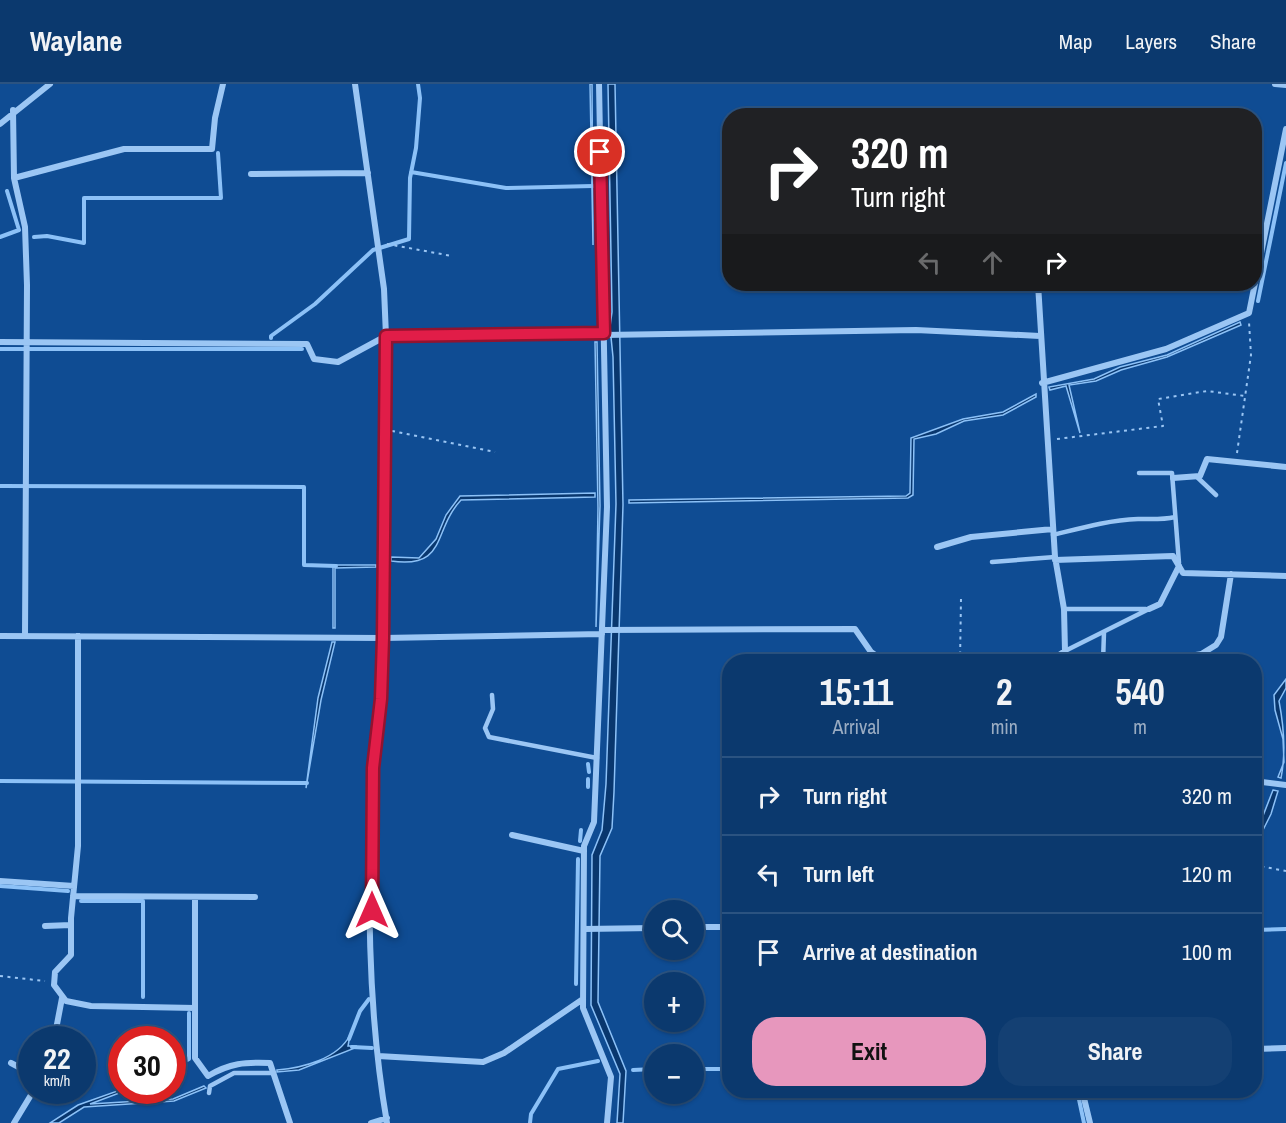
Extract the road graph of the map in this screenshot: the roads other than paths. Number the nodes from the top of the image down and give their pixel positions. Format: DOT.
graph roads {
  1 [pos="50,84"];
  2 [pos="223,84"];
  3 [pos="355,84"];
  4 [pos="599,84"];
  5 [pos="1275,84"];
  6 [pos="1286,85"];
  7 [pos="13,111"];
  8 [pos="0,124"];
  9 [pos="1286,129"];
  10 [pos="368,173"];
  11 [pos="251,174"];
  12 [pos="14,178"];
  13 [pos="1262,248"];
  14 [pos="1038,291"];
  15 [pos="1253,291"];
  16 [pos="606,334"];
  17 [pos="386,336"];
  18 [pos="1040,336"];
  19 [pos="0,342"];
  20 [pos="25,343"];
  21 [pos="1042,382"];
  22 [pos="1286,467"];
  23 [pos="1139,473"];
  24 [pos="1197,477"];
  25 [pos="1173,478"];
  26 [pos="1216,495"];
  27 [pos="1175,517"];
  28 [pos="1053,532"];
  29 [pos="937,547"];
  30 [pos="1055,558"];
  31 [pos="992,562"];
  32 [pos="1179,566"];
  33 [pos="1231,574"];
  34 [pos="1286,576"];
  35 [pos="1064,609"];
  36 [pos="1149,609"];
  37 [pos="602,632"];
  38 [pos="1104,632"];
  39 [pos="0,636"];
  40 [pos="25,636"];
  41 [pos="78,636"];
  42 [pos="383,638"];
  43 [pos="1065,651"];
  44 [pos="1203,653"];
  45 [pos="874,654"];
  46 [pos="1061,654"];
  47 [pos="1103,654"];
  48 [pos="1197,654"];
  49 [pos="492,695"];
  50 [pos="597,758"];
  51 [pos="1262,782"];
  52 [pos="1286,785"];
  53 [pos="512,835"];
  54 [pos="584,850"];
  55 [pos="0,881"];
  56 [pos="74,886"];
  57 [pos="73,896"];
  58 [pos="195,897"];
  59 [pos="255,897"];
  60 [pos="72,925"];
  61 [pos="45,926"];
  62 [pos="704,927"];
  63 [pos="722,927"];
  64 [pos="644,928"];
  65 [pos="587,929"];
  66 [pos="62,998"];
  67 [pos="583,999"];
  68 [pos="195,1008"];
  69 [pos="57,1026"];
  70 [pos="1286,1048"];
  71 [pos="1262,1049"];
  72 [pos="378,1056"];
  73 [pos="11,1063"];
  74 [pos="18,1067"];
  75 [pos="273,1073"];
  76 [pos="209,1093"];
  77 [pos="1084,1098"];
  78 [pos="26,1104"];
  79 [pos="387,1121"];
  80 [pos="14,1123"];
  81 [pos="290,1123"];
  82 [pos="371,1123"];
  83 [pos="607,1123"];
  84 [pos="1090,1123"];
  1 -- 7 [label="street"];
  2 -- 12 [label="street"];
  3 -- 10 [label="street"];
  4 -- 16 [label="street"];
  5 -- 6 [label="street"];
  7 -- 8 [label="street"];
  7 -- 12 [label="street"];
  9 -- 13 [label="street"];
  10 -- 11 [label="street"];
  10 -- 17 [label="street"];
  12 -- 20 [label="street"];
  14 -- 18 [label="street"];
  15 -- 21 [label="street"];
  16 -- 17 [label="street"];
  16 -- 18 [label="street"];
  16 -- 37 [label="street"];
  17 -- 20 [label="street"];
  17 -- 42 [label="street"];
  18 -- 21 [label="street"];
  19 -- 20 [label="street"];
  20 -- 40 [label="street"];
  21 -- 28 [label="street"];
  22 -- 24 [label="street"];
  23 -- 25 [label="lane"];
  24 -- 25 [label="street"];
  24 -- 26 [label="lane"];
  25 -- 27 [label="lane"];
  27 -- 28 [label="lane"];
  27 -- 32 [label="lane"];
  28 -- 29 [label="street"];
  28 -- 30 [label="street"];
  30 -- 31 [label="lane"];
  30 -- 32 [label="street"];
  30 -- 35 [label="street"];
  32 -- 33 [label="street"];
  32 -- 36 [label="street"];
  33 -- 34 [label="street"];
  33 -- 44 [label="street"];
  35 -- 36 [label="lane"];
  35 -- 43 [label="street"];
  36 -- 38 [label="lane"];
  37 -- 42 [label="street"];
  37 -- 45 [label="street"];
  37 -- 50 [label="street"];
  38 -- 43 [label="lane"];
  38 -- 47 [label="lane"];
  39 -- 40 [label="street"];
  40 -- 41 [label="street"];
  41 -- 42 [label="street"];
  41 -- 56 [label="street"];
  42 -- 72 [label="street"];
  43 -- 46 [label="street"];
  44 -- 48 [label="lane"];
  49 -- 50 [label="lane"];
  50 -- 54 [label="street"];
  51 -- 52 [label="street"];
  53 -- 54 [label="street"];
  54 -- 65 [label="street"];
  55 -- 56 [label="street"];
  56 -- 57 [label="street"];
  57 -- 58 [label="street"];
  57 -- 60 [label="street"];
  58 -- 59 [label="street"];
  58 -- 68 [label="street"];
  60 -- 61 [label="street"];
  60 -- 66 [label="street"];
  62 -- 63 [label="street"];
  64 -- 65 [label="street"];
  65 -- 67 [label="street"];
  66 -- 68 [label="street"];
  66 -- 69 [label="street"];
  67 -- 72 [label="street"];
  67 -- 83 [label="street"];
  68 -- 75 [label="street"];
  70 -- 71 [label="street"];
  72 -- 79 [label="street"];
  73 -- 74 [label="street"];
  75 -- 76 [label="lane"];
  75 -- 81 [label="street"];
  77 -- 84 [label="street"];
  78 -- 80 [label="street"];
  79 -- 82 [label="street"];
}
